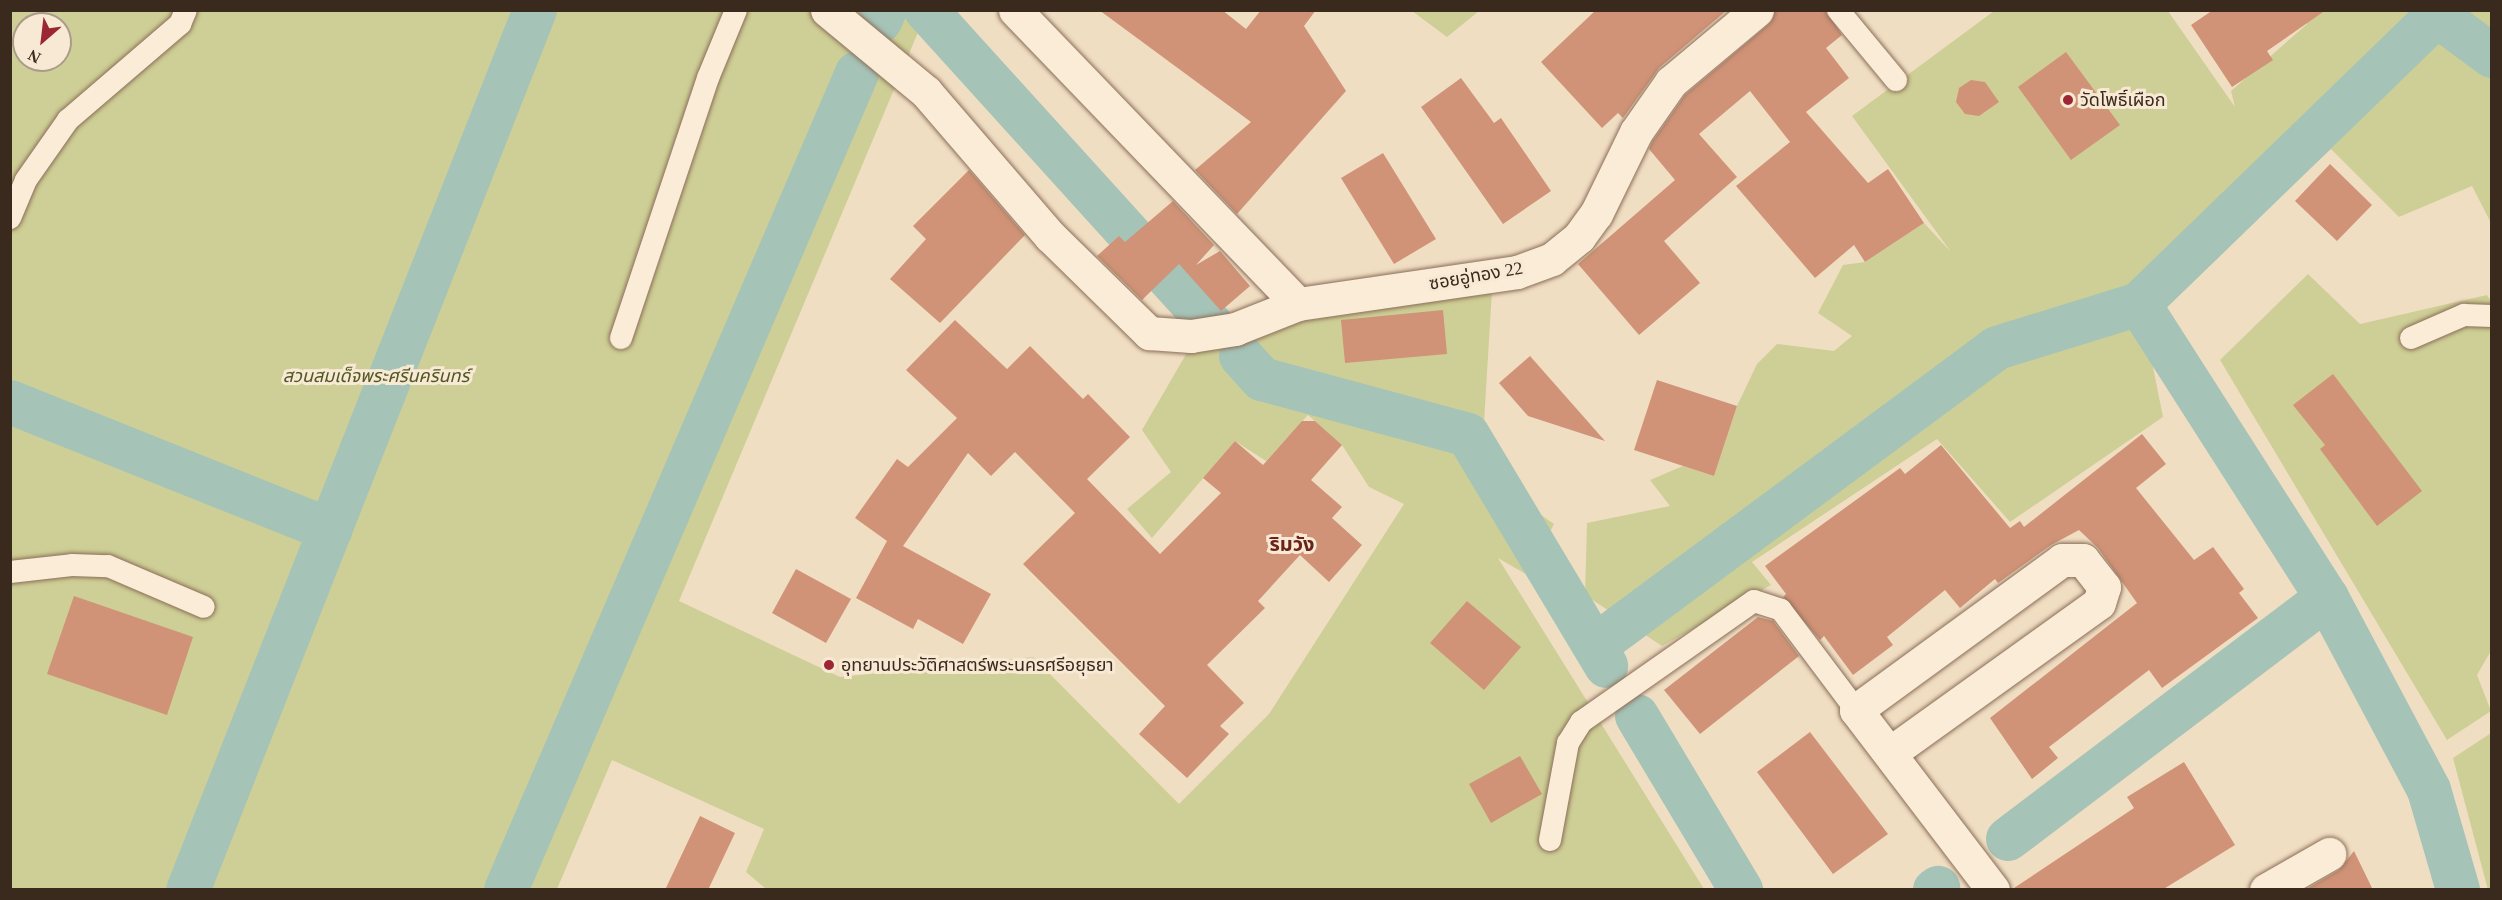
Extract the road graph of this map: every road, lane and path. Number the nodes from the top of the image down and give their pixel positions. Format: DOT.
graph roads {
  1 [pos="186,10"];
  2 [pos="736,10"];
  3 [pos="827,10"];
  4 [pos="1015,10"];
  5 [pos="1757,10"];
  6 [pos="1838,10"];
  7 [pos="1896,80"];
  8 [pos="10,218"];
  9 [pos="1298,304"];
  10 [pos="2492,316"];
  11 [pos="621,338"];
  12 [pos="2411,338"];
  13 [pos="10,572"];
  14 [pos="204,607"];
  15 [pos="1856,710"];
  16 [pos="1890,753"];
  17 [pos="1550,840"];
  18 [pos="2329,854"];
  19 [pos="1993,890"];
  20 [pos="2266,890"];
  1 -- 8 [label="lane"];
  2 -- 11 [label="lane"];
  3 -- 9 [label="street, ซอยอู่ทอง 22"];
  4 -- 9 [label="street"];
  5 -- 9 [label="street, ซอยอู่ทอง 22"];
  6 -- 7 [label="lane"];
  10 -- 12 [label="lane"];
  13 -- 14 [label="lane"];
  15 -- 16 [label="street"];
  15 -- 16 [label="street"];
  15 -- 17 [label="lane"];
  16 -- 19 [label="street"];
  18 -- 20 [label="street"];
}
